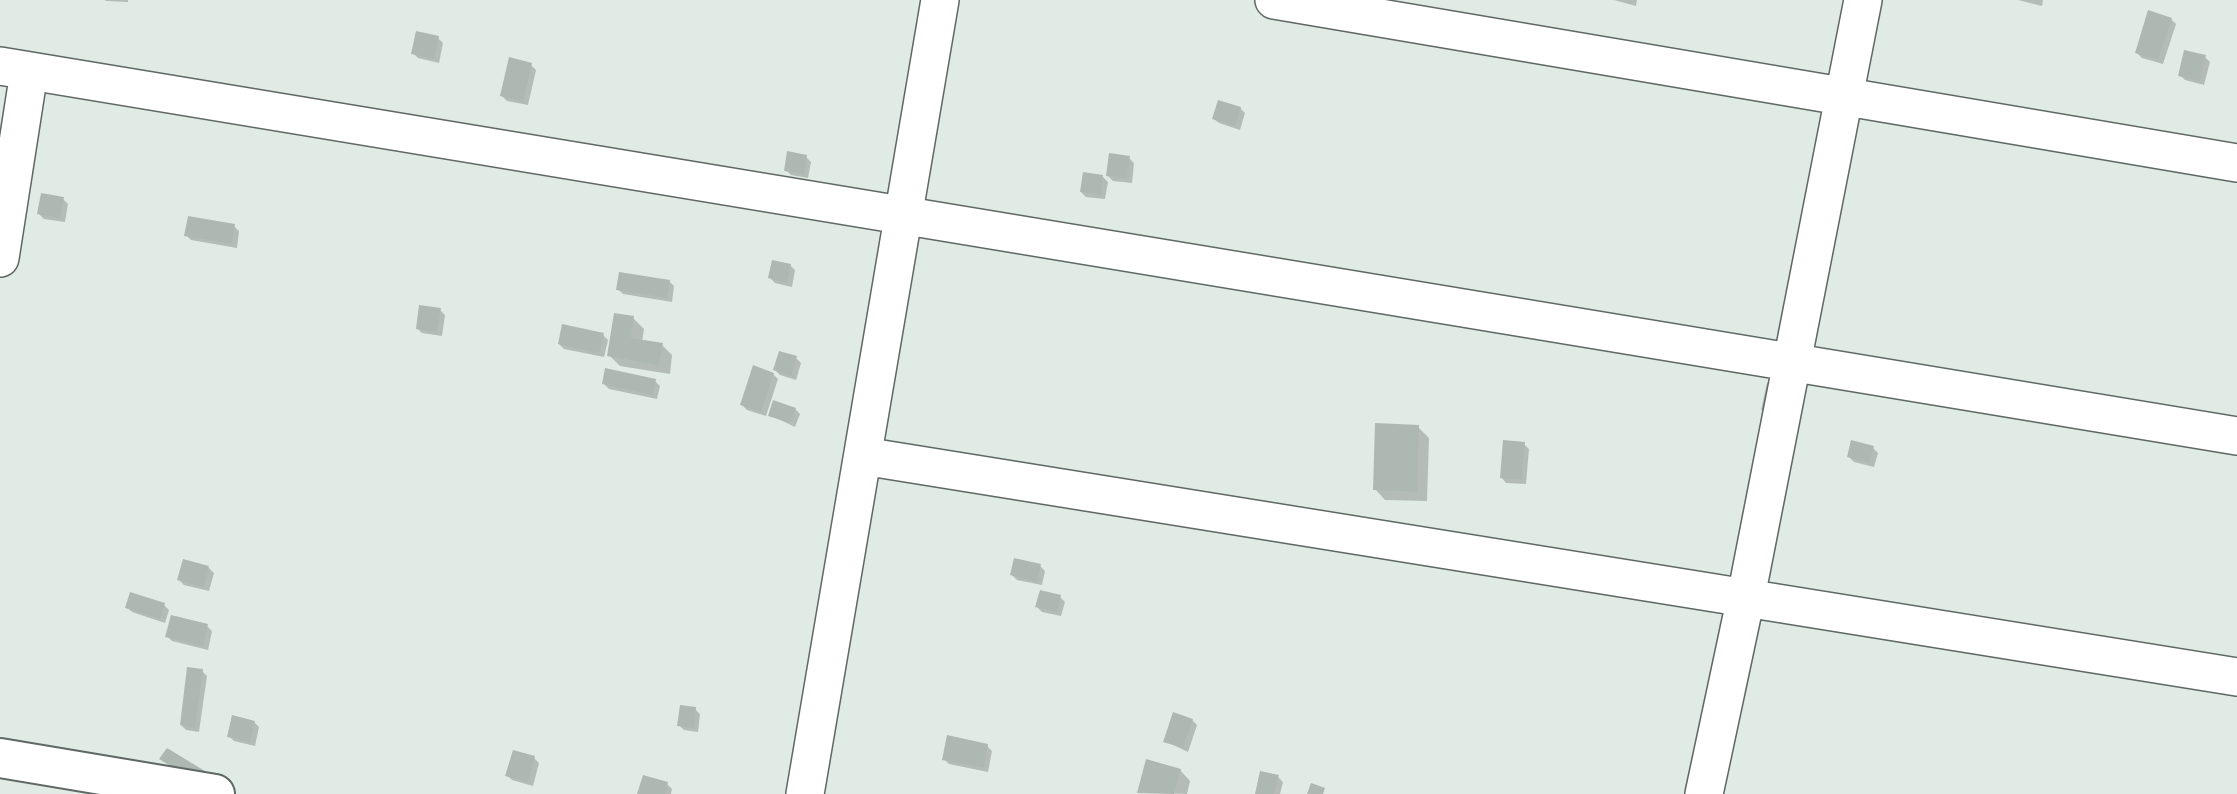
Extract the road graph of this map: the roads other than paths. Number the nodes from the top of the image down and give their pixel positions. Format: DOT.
graph roads {
  1 [pos="940,0"];
  2 [pos="1274,0"];
  3 [pos="1863,0"];
  4 [pos="15,69"];
  5 [pos="1846,98"];
  6 [pos="2237,163"];
  7 [pos="904,214"];
  8 [pos="0,258"];
  9 [pos="1791,363"];
  10 [pos="2237,436"];
  11 [pos="863,456"];
  12 [pos="1746,597"];
  13 [pos="2237,677"];
  14 [pos="0,758"];
  15 [pos="215,794"];
  16 [pos="805,794"];
  17 [pos="1703,794"];
  1 -- 7 [label="street"];
  2 -- 5 [label="street"];
  3 -- 5 [label="street"];
  4 -- 7 [label="street"];
  4 -- 8 [label="street"];
  5 -- 6 [label="street"];
  5 -- 9 [label="street"];
  7 -- 9 [label="street"];
  7 -- 11 [label="street"];
  9 -- 10 [label="street"];
  9 -- 12 [label="street"];
  11 -- 12 [label="street"];
  11 -- 16 [label="street"];
  12 -- 13 [label="street"];
  12 -- 17 [label="street"];
  14 -- 15 [label="street"];
}
